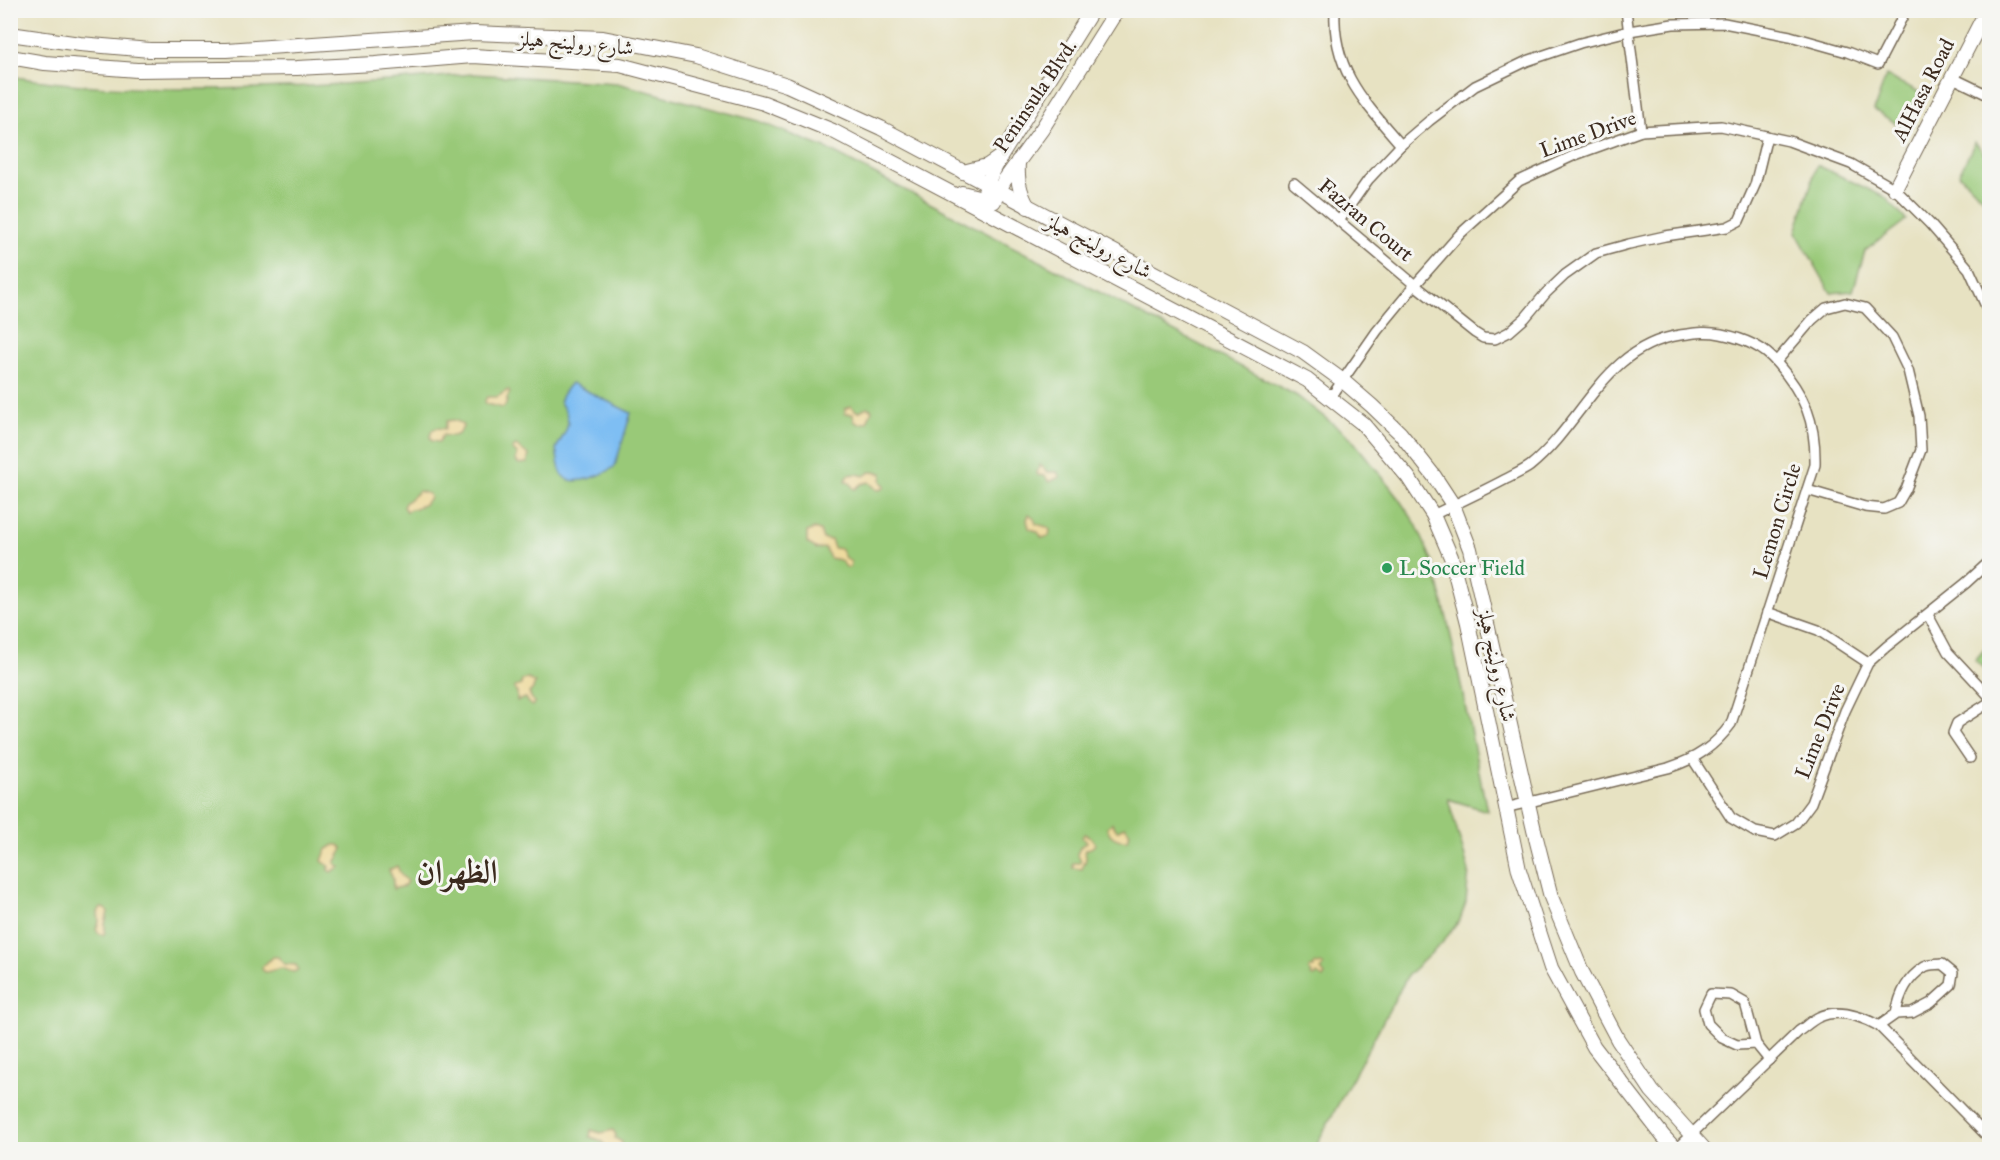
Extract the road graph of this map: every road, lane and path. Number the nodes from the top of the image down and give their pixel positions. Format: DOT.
graph roads {
  1 [pos="1092,10"];
  2 [pos="1117,10"];
  3 [pos="1335,10"];
  4 [pos="1626,10"];
  5 [pos="1906,10"];
  6 [pos="1987,10"];
  7 [pos="1629,31"];
  8 [pos="10,34"];
  9 [pos="10,57"];
  10 [pos="1953,78"];
  11 [pos="1989,97"];
  12 [pos="1641,131"];
  13 [pos="1767,136"];
  14 [pos="1401,145"];
  15 [pos="1001,156"];
  16 [pos="1018,161"];
  17 [pos="963,172"];
  18 [pos="1294,183"];
  19 [pos="1896,189"];
  20 [pos="948,191"];
  21 [pos="994,192"];
  22 [pos="1028,207"];
  23 [pos="996,216"];
  24 [pos="1339,221"];
  25 [pos="1167,280"];
  26 [pos="1415,285"];
  27 [pos="1155,300"];
  28 [pos="1989,315"];
  29 [pos="1777,358"];
  30 [pos="1343,381"];
  31 [pos="1332,397"];
  32 [pos="1807,490"];
  33 [pos="1453,505"];
  34 [pos="1432,515"];
  35 [pos="1989,561"];
  36 [pos="1767,612"];
  37 [pos="1928,615"];
  38 [pos="1868,663"];
  39 [pos="1989,697"];
  40 [pos="1989,702"];
  41 [pos="1692,758"];
  42 [pos="1970,759"];
  43 [pos="1528,802"];
  44 [pos="1505,808"];
  45 [pos="1896,1014"];
  46 [pos="1879,1026"];
  47 [pos="1756,1044"];
  48 [pos="1769,1060"];
  49 [pos="1691,1135"];
  50 [pos="1989,1139"];
  51 [pos="1676,1149"];
  52 [pos="1705,1149"];
  1 -- 15 [label="main road, Peninsula Blvd."];
  2 -- 16 [label="main road, Peninsula Blvd."];
  3 -- 14 [label="street"];
  4 -- 7 [label="street"];
  5 -- 7 [label="street"];
  6 -- 10 [label="main road, AlHasa Road"];
  7 -- 12 [label="street"];
  7 -- 14 [label="street"];
  8 -- 17 [label="main road, شارع رولينج هيلز"];
  9 -- 20 [label="main road, شارع رولينج هيلز"];
  10 -- 11 [label="street"];
  10 -- 19 [label="main road, AlHasa Road"];
  12 -- 13 [label="street, Lime Drive"];
  12 -- 26 [label="street, Lime Drive"];
  13 -- 19 [label="street, Lime Drive"];
  13 -- 26 [label="street, Fazran Court"];
  14 -- 24 [label="street"];
  15 -- 17 [label="main road"];
  15 -- 21 [label="main road, Peninsula Blvd."];
  16 -- 21 [label="main road, Peninsula Blvd."];
  16 -- 22 [label="main road"];
  17 -- 21 [label="main road, شارع رولينج هيلز"];
  18 -- 24 [label="street, Fazran Court"];
  19 -- 28 [label="street, Lime Drive"];
  20 -- 21 [label="main road"];
  20 -- 23 [label="main road, شارع رولينج هيلز"];
  21 -- 22 [label="main road, شارع رولينج هيلز"];
  21 -- 23 [label="main road"];
  22 -- 25 [label="main road, شارع رولينج هيلز"];
  23 -- 27 [label="main road, شارع رولينج هيلز"];
  24 -- 26 [label="street, Fazran Court"];
  25 -- 27 [label="main road"];
  25 -- 30 [label="main road, شارع رولينج هيلز"];
  26 -- 30 [label="street, Lime Drive"];
  27 -- 31 [label="main road, شارع رولينج هيلز"];
  29 -- 32 [label="street, Lemon Circle"];
  29 -- 32 [label="street"];
  29 -- 33 [label="street, Lemon Circle"];
  30 -- 31 [label="street, Lime Drive"];
  30 -- 33 [label="main road, شارع رولينج هيلز"];
  31 -- 34 [label="main road, شارع رولينج هيلز"];
  32 -- 36 [label="street, Lemon Circle"];
  33 -- 34 [label="street, Lemon Circle"];
  33 -- 43 [label="main road, شارع رولينج هيلز"];
  34 -- 44 [label="main road, شارع رولينج هيلز"];
  35 -- 37 [label="street, Lime Drive"];
  36 -- 38 [label="street"];
  36 -- 41 [label="street, Lemon Circle"];
  37 -- 38 [label="street, Lime Drive"];
  37 -- 39 [label="street"];
  38 -- 41 [label="street, Lime Drive"];
  40 -- 42 [label="street"];
  41 -- 43 [label="street, Lemon Circle"];
  43 -- 44 [label="street, Lemon Circle"];
  43 -- 49 [label="main road, شارع رولينج هيلز"];
  44 -- 51 [label="main road, شارع رولينج هيلز"];
  45 -- 45 [label="street"];
  45 -- 46 [label="street"];
  46 -- 48 [label="street"];
  46 -- 50 [label="street"];
  47 -- 47 [label="street"];
  47 -- 48 [label="street"];
  48 -- 49 [label="street"];
  49 -- 51 [label="street"];
  49 -- 52 [label="main road, شارع رولينج هيلز"];
}
